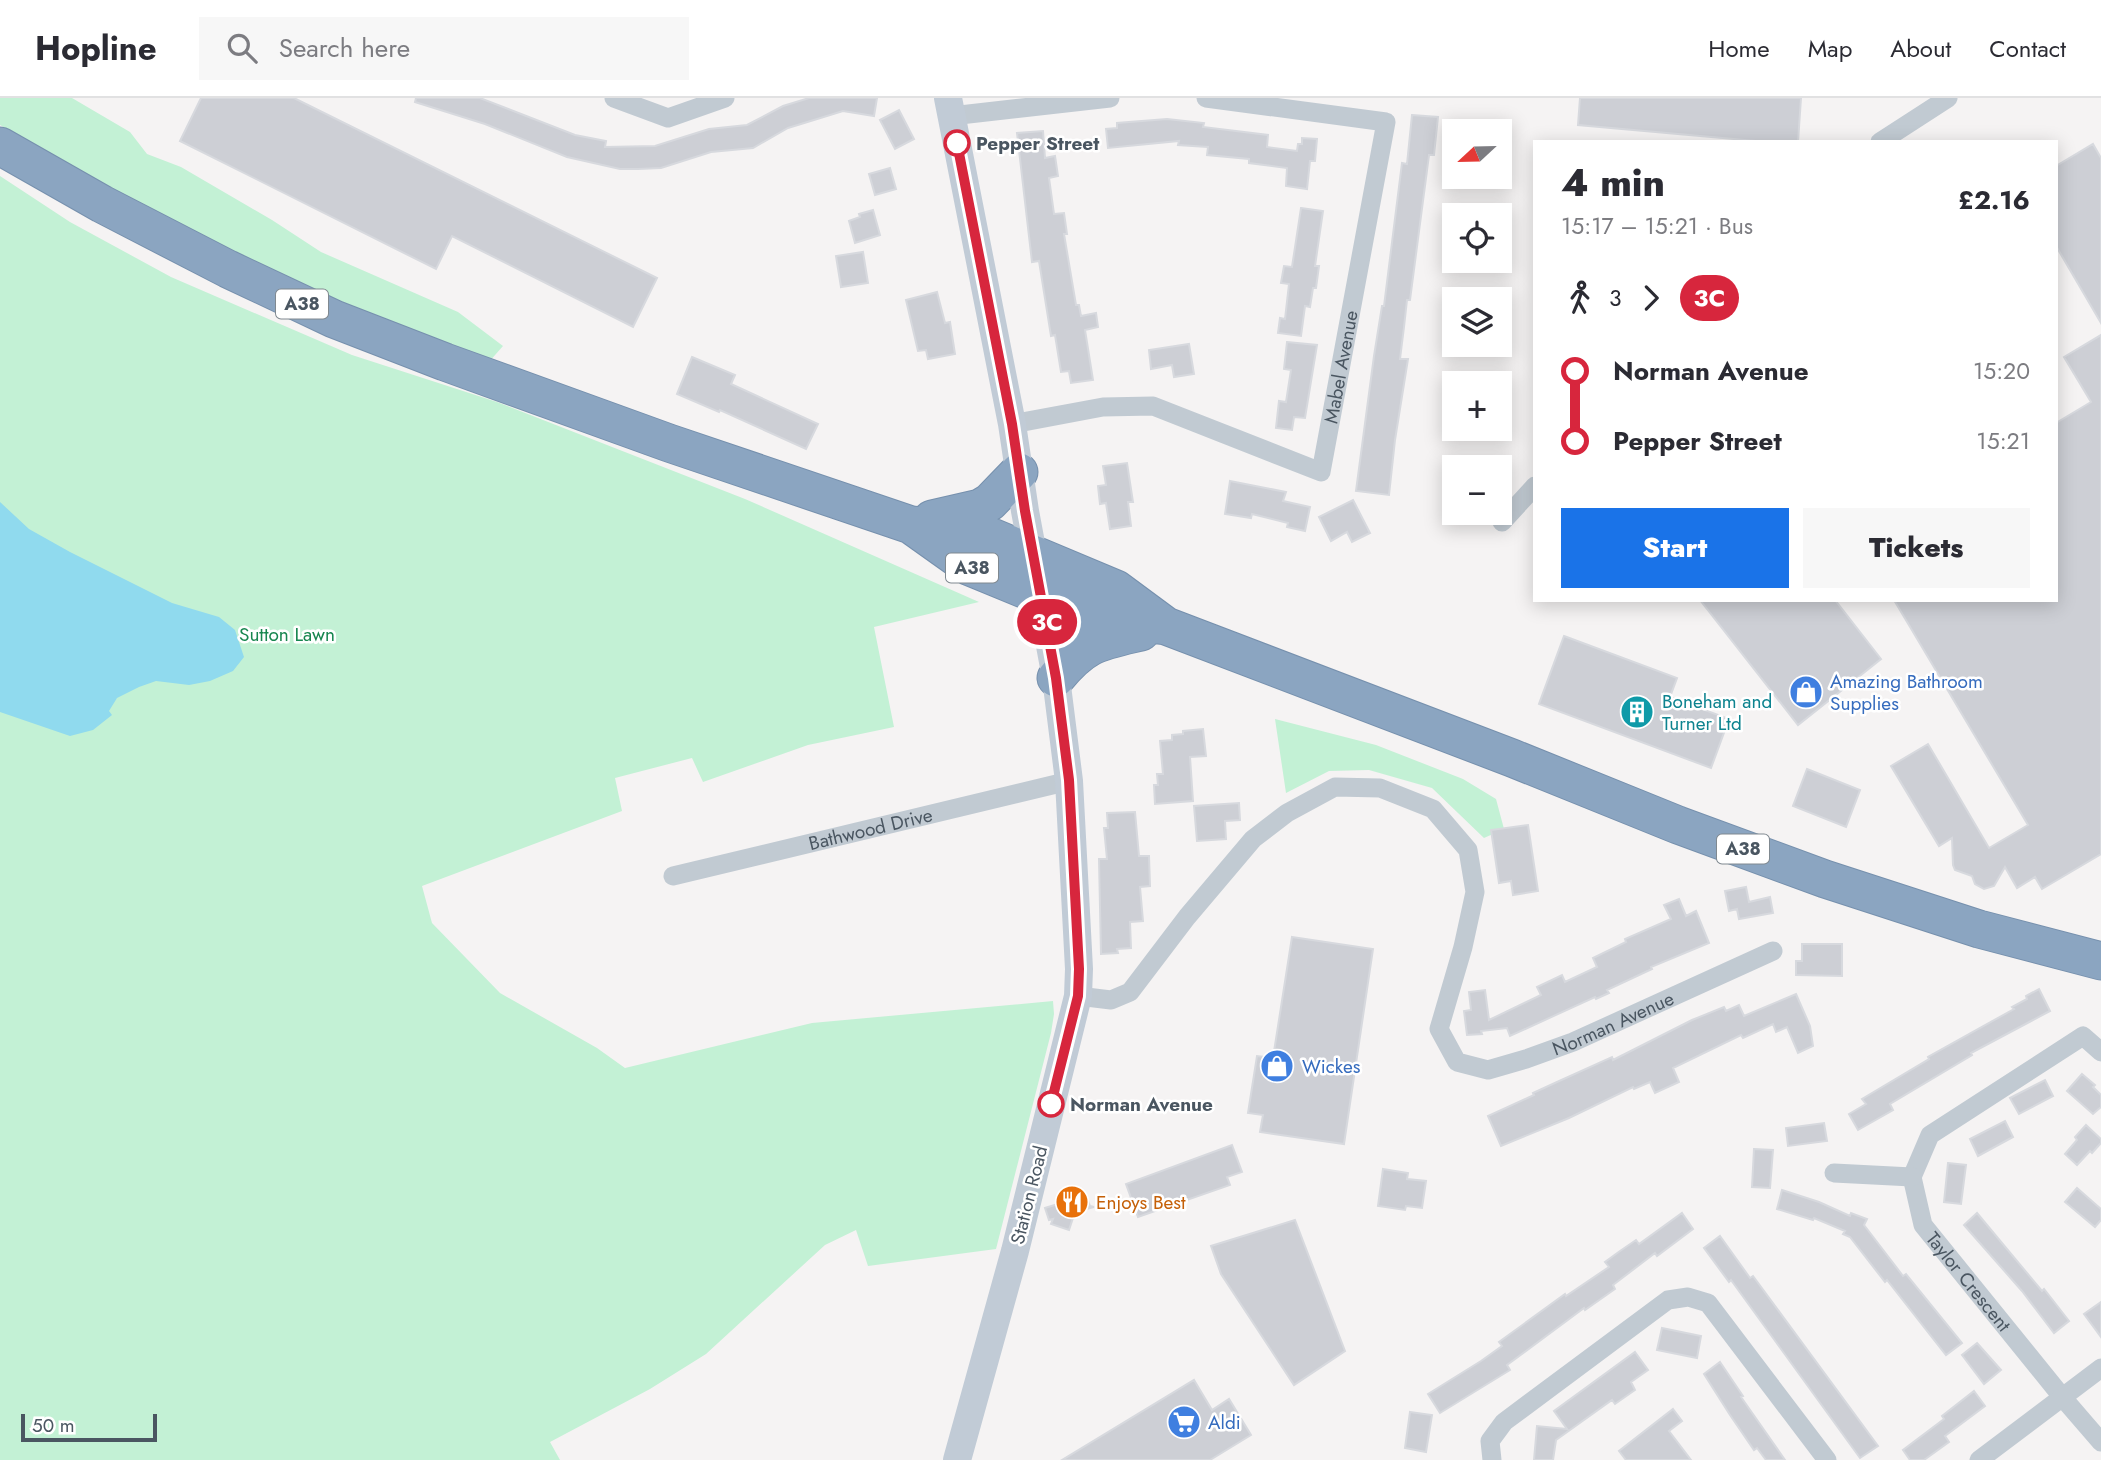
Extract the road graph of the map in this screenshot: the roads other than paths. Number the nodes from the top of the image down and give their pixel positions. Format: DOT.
graph roads {
  1 [pos="614,98"];
  2 [pos="725,98"];
  3 [pos="1110,98"];
  4 [pos="1206,98"];
  5 [pos="1948,98"];
  6 [pos="950,107"];
  7 [pos="1883,140"];
  8 [pos="0,146"];
  9 [pos="1012,424"];
  10 [pos="1019,472"];
  11 [pos="1533,488"];
  12 [pos="1512,511"];
  13 [pos="911,524"];
  14 [pos="1033,553"];
  15 [pos="1042,597"];
  16 [pos="1166,626"];
  17 [pos="1056,678"];
  18 [pos="1069,780"];
  19 [pos="673,876"];
  20 [pos="1773,951"];
  21 [pos="2101,961"];
  22 [pos="1078,996"];
  23 [pos="2101,1052"];
  24 [pos="1834,1173"];
  25 [pos="1912,1177"];
  26 [pos="2101,1368"];
  27 [pos="2063,1398"];
  28 [pos="2101,1442"];
  29 [pos="957,1460"];
  30 [pos="1492,1460"];
  31 [pos="1827,1460"];
  32 [pos="1979,1460"];
  1 -- 2 [label="street"];
  3 -- 6 [label="street"];
  4 -- 9 [label="street, Mabel Avenue"];
  5 -- 7 [label="street"];
  6 -- 9 [label="street, Station Road"];
  8 -- 13 [label="highway, A38"];
  9 -- 10 [label="street, Station Road"];
  10 -- 13 [label="highway"];
  10 -- 14 [label="street, Station Road"];
  11 -- 12 [label="street"];
  13 -- 14 [label="highway, A38"];
  13 -- 15 [label="highway, A38"];
  14 -- 15 [label="street, Station Road"];
  14 -- 16 [label="highway, A38"];
  15 -- 16 [label="highway, A38"];
  15 -- 17 [label="street, Station Road"];
  16 -- 17 [label="highway"];
  16 -- 21 [label="highway, A38"];
  17 -- 18 [label="street, Station Road"];
  18 -- 19 [label="street, Bathwood Drive"];
  18 -- 22 [label="street, Station Road"];
  20 -- 22 [label="street, Norman Avenue"];
  22 -- 29 [label="street, Station Road"];
  23 -- 25 [label="street"];
  24 -- 25 [label="street"];
  25 -- 27 [label="street, Taylor Crescent"];
  26 -- 27 [label="street"];
  27 -- 28 [label="street, Taylor Crescent"];
  27 -- 32 [label="street"];
  30 -- 31 [label="street"];
}
